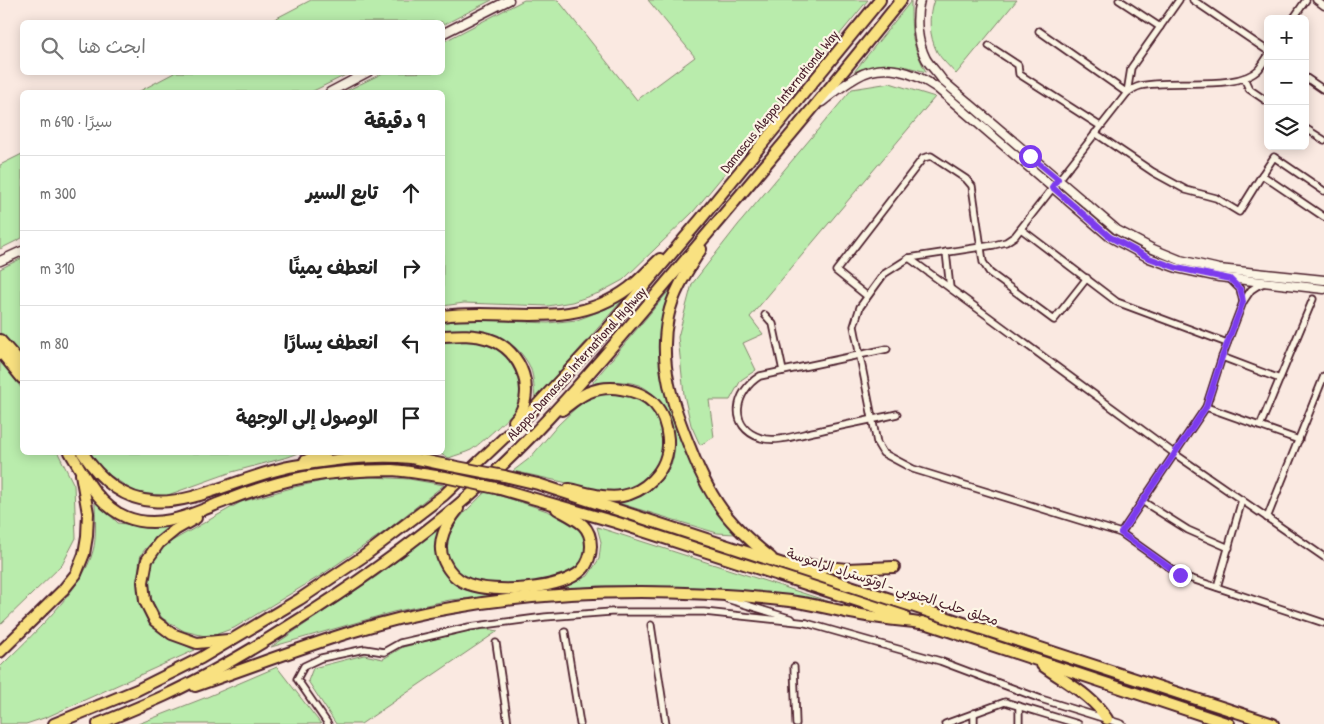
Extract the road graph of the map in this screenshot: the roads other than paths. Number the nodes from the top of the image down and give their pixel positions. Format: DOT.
graph roads {
  1 [pos="509,0"];
  2 [pos="880,0"];
  3 [pos="901,0"];
  4 [pos="920,0"];
  5 [pos="1120,0"];
  6 [pos="1179,0"];
  7 [pos="1193,0"];
  8 [pos="1306,0"];
  9 [pos="1316,0"];
  10 [pos="1324,6"];
  11 [pos="1296,15"];
  12 [pos="1160,26"];
  13 [pos="445,32"];
  14 [pos="1039,32"];
  15 [pos="989,46"];
  16 [pos="1264,48"];
  17 [pos="1265,60"];
  18 [pos="362,75"];
  19 [pos="939,75"];
  20 [pos="1244,78"];
  21 [pos="1309,80"];
  22 [pos="932,84"];
  23 [pos="334,90"];
  24 [pos="1324,90"];
  25 [pos="1126,93"];
  26 [pos="1264,99"];
  27 [pos="816,106"];
  28 [pos="1100,126"];
  29 [pos="1309,131"];
  30 [pos="1094,133"];
  31 [pos="1324,140"];
  32 [pos="1262,175"];
  33 [pos="1058,179"];
  34 [pos="1052,187"];
  35 [pos="1324,190"];
  36 [pos="1324,217"];
  37 [pos="700,220"];
  38 [pos="714,226"];
  39 [pos="1021,229"];
  40 [pos="981,247"];
  41 [pos="20,251"];
  42 [pos="946,252"];
  43 [pos="909,258"];
  44 [pos="0,261"];
  45 [pos="1087,278"];
  46 [pos="1230,279"];
  47 [pos="1324,280"];
  48 [pos="1266,283"];
  49 [pos="950,288"];
  50 [pos="1324,289"];
  51 [pos="867,296"];
  52 [pos="1313,299"];
  53 [pos="1243,302"];
  54 [pos="445,316"];
  55 [pos="765,316"];
  56 [pos="445,336"];
  57 [pos="0,340"];
  58 [pos="1227,343"];
  59 [pos="887,349"];
  60 [pos="0,351"];
  61 [pos="860,354"];
  62 [pos="1222,357"];
  63 [pos="20,363"];
  64 [pos="783,371"];
  65 [pos="20,376"];
  66 [pos="1324,376"];
  67 [pos="1280,379"];
  68 [pos="1206,407"];
  69 [pos="897,414"];
  70 [pos="872,419"];
  71 [pos="1260,426"];
  72 [pos="534,433"];
  73 [pos="1299,440"];
  74 [pos="1175,454"];
  75 [pos="72,455"];
  76 [pos="84,455"];
  77 [pos="318,455"];
  78 [pos="430,455"];
  79 [pos="482,457"];
  80 [pos="292,466"];
  81 [pos="452,466"];
  82 [pos="80,471"];
  83 [pos="538,484"];
  84 [pos="471,494"];
  85 [pos="531,497"];
  86 [pos="1242,500"];
  87 [pos="224,501"];
  88 [pos="1142,501"];
  89 [pos="1268,518"];
  90 [pos="1121,533"];
  91 [pos="1229,548"];
  92 [pos="1324,557"];
  93 [pos="777,562"];
  94 [pos="894,567"];
  95 [pos="1217,587"];
  96 [pos="713,595"];
  97 [pos="808,623"];
  98 [pos="1324,623"];
  99 [pos="928,624"];
  100 [pos="651,625"];
  101 [pos="565,632"];
  102 [pos="233,639"];
  103 [pos="496,644"];
  104 [pos="0,652"];
  105 [pos="1034,659"];
  106 [pos="794,666"];
  107 [pos="163,696"];
  108 [pos="1019,706"];
  109 [pos="974,713"];
  110 [pos="1107,719"];
  111 [pos="54,724"];
  112 [pos="98,724"];
  113 [pos="328,724"];
  114 [pos="508,724"];
  115 [pos="580,724"];
  116 [pos="666,724"];
  117 [pos="796,724"];
  118 [pos="945,724"];
  119 [pos="974,724"];
  120 [pos="1019,724"];
  121 [pos="1078,724"];
  122 [pos="1122,724"];
  123 [pos="1229,724"];
  124 [pos="1273,724"];
  1 -- 13 [label="street"];
  2 -- 37 [label="highway, Damascus Aleppo International Way"];
  3 -- 27 [label="highway, Aleppo-Damascus International Highway"];
  4 -- 19 [label="street"];
  5 -- 12 [label="street"];
  6 -- 12 [label="street"];
  7 -- 16 [label="street"];
  8 -- 11 [label="street"];
  9 -- 10 [label="street"];
  12 -- 25 [label="street"];
  14 -- 25 [label="street"];
  15 -- 28 [label="street"];
  17 -- 20 [label="street"];
  18 -- 23 [label="street"];
  19 -- 22 [label="street"];
  19 -- 33 [label="street"];
  20 -- 25 [label="street"];
  20 -- 26 [label="street"];
  21 -- 24 [label="street"];
  22 -- 27 [label="street"];
  22 -- 34 [label="street"];
  25 -- 28 [label="street"];
  27 -- 38 [label="highway, Aleppo-Damascus International Highway"];
  28 -- 30 [label="street"];
  29 -- 31 [label="street"];
  30 -- 32 [label="street"];
  30 -- 33 [label="street"];
  32 -- 35 [label="street"];
  32 -- 36 [label="street"];
  33 -- 34 [label="street"];
  33 -- 47 [label="street"];
  34 -- 39 [label="street"];
  34 -- 46 [label="street"];
  37 -- 54 [label="highway"];
  37 -- 79 [label="highway, Aleppo-Damascus International Highway"];
  38 -- 72 [label="highway, Aleppo-Damascus International Highway"];
  38 -- 93 [label="highway"];
  39 -- 40 [label="street"];
  39 -- 45 [label="street"];
  40 -- 42 [label="street"];
  40 -- 45 [label="street"];
  40 -- 51 [label="street"];
  41 -- 44 [label="street"];
  42 -- 43 [label="street"];
  42 -- 49 [label="street"];
  43 -- 49 [label="street"];
  43 -- 51 [label="street"];
  45 -- 58 [label="street"];
  46 -- 48 [label="street"];
  46 -- 53 [label="street"];
  48 -- 50 [label="street"];
  48 -- 53 [label="street"];
  49 -- 74 [label="street"];
  51 -- 61 [label="street"];
  52 -- 67 [label="street"];
  53 -- 58 [label="street"];
  55 -- 64 [label="street"];
  56 -- 79 [label="highway"];
  57 -- 63 [label="highway"];
  58 -- 62 [label="street"];
  59 -- 61 [label="street"];
  60 -- 65 [label="highway"];
  61 -- 64 [label="street"];
  61 -- 70 [label="street"];
  62 -- 67 [label="street"];
  62 -- 68 [label="street"];
  64 -- 70 [label="street"];
  66 -- 73 [label="street"];
  67 -- 71 [label="street"];
  68 -- 71 [label="street"];
  68 -- 74 [label="street"];
  69 -- 70 [label="street"];
  70 -- 90 [label="street"];
  71 -- 73 [label="street"];
  72 -- 83 [label="highway"];
  72 -- 84 [label="highway, Aleppo-Damascus International Highway"];
  73 -- 89 [label="street"];
  74 -- 86 [label="street"];
  74 -- 88 [label="street"];
  75 -- 82 [label="highway"];
  76 -- 80 [label="highway"];
  77 -- 80 [label="highway"];
  78 -- 81 [label="highway"];
  79 -- 102 [label="highway, Aleppo-Damascus International Highway"];
  80 -- 81 [label="highway, محلق حلب الجنوبي - اوتوستراد الراموسة"];
  81 -- 83 [label="highway, محلق حلب الجنوبي - اوتوستراد الراموسة, bridge"];
  82 -- 87 [label="highway"];
  82 -- 104 [label="highway"];
  83 -- 93 [label="highway, محلق حلب الجنوبي - اوتوستراد الراموسة"];
  84 -- 85 [label="highway"];
  84 -- 107 [label="highway, Aleppo-Damascus International Highway"];
  85 -- 87 [label="highway, محلق حلب الجنوبي - اوتوستراد الراموسة, bridge"];
  85 -- 99 [label="highway, محلق حلب الجنوبي - اوتوستراد الراموسة"];
  86 -- 89 [label="street"];
  86 -- 91 [label="street"];
  87 -- 102 [label="highway"];
  88 -- 90 [label="street"];
  88 -- 91 [label="street"];
  89 -- 92 [label="street"];
  90 -- 95 [label="street"];
  91 -- 95 [label="street"];
  93 -- 94 [label="highway"];
  93 -- 124 [label="highway, محلق حلب الجنوبي - اوتوستراد الراموسة"];
  95 -- 98 [label="street"];
  96 -- 97 [label="street"];
  96 -- 99 [label="highway"];
  96 -- 107 [label="highway"];
  97 -- 110 [label="street"];
  97 -- 113 [label="street"];
  99 -- 105 [label="highway, محلق حلب الجنوبي - اوتوستراد الراموسة"];
  100 -- 116 [label="street"];
  101 -- 115 [label="street"];
  102 -- 111 [label="highway, Aleppo-Damascus International Highway"];
  103 -- 114 [label="street"];
  105 -- 110 [label="highway"];
  105 -- 123 [label="highway, محلق حلب الجنوبي - اوتوستراد الراموسة"];
  106 -- 117 [label="street"];
  107 -- 112 [label="highway, Aleppo-Damascus International Highway"];
  108 -- 109 [label="street"];
  108 -- 120 [label="street"];
  108 -- 121 [label="street"];
  109 -- 118 [label="street"];
  109 -- 119 [label="street"];
  110 -- 122 [label="street"];
}
